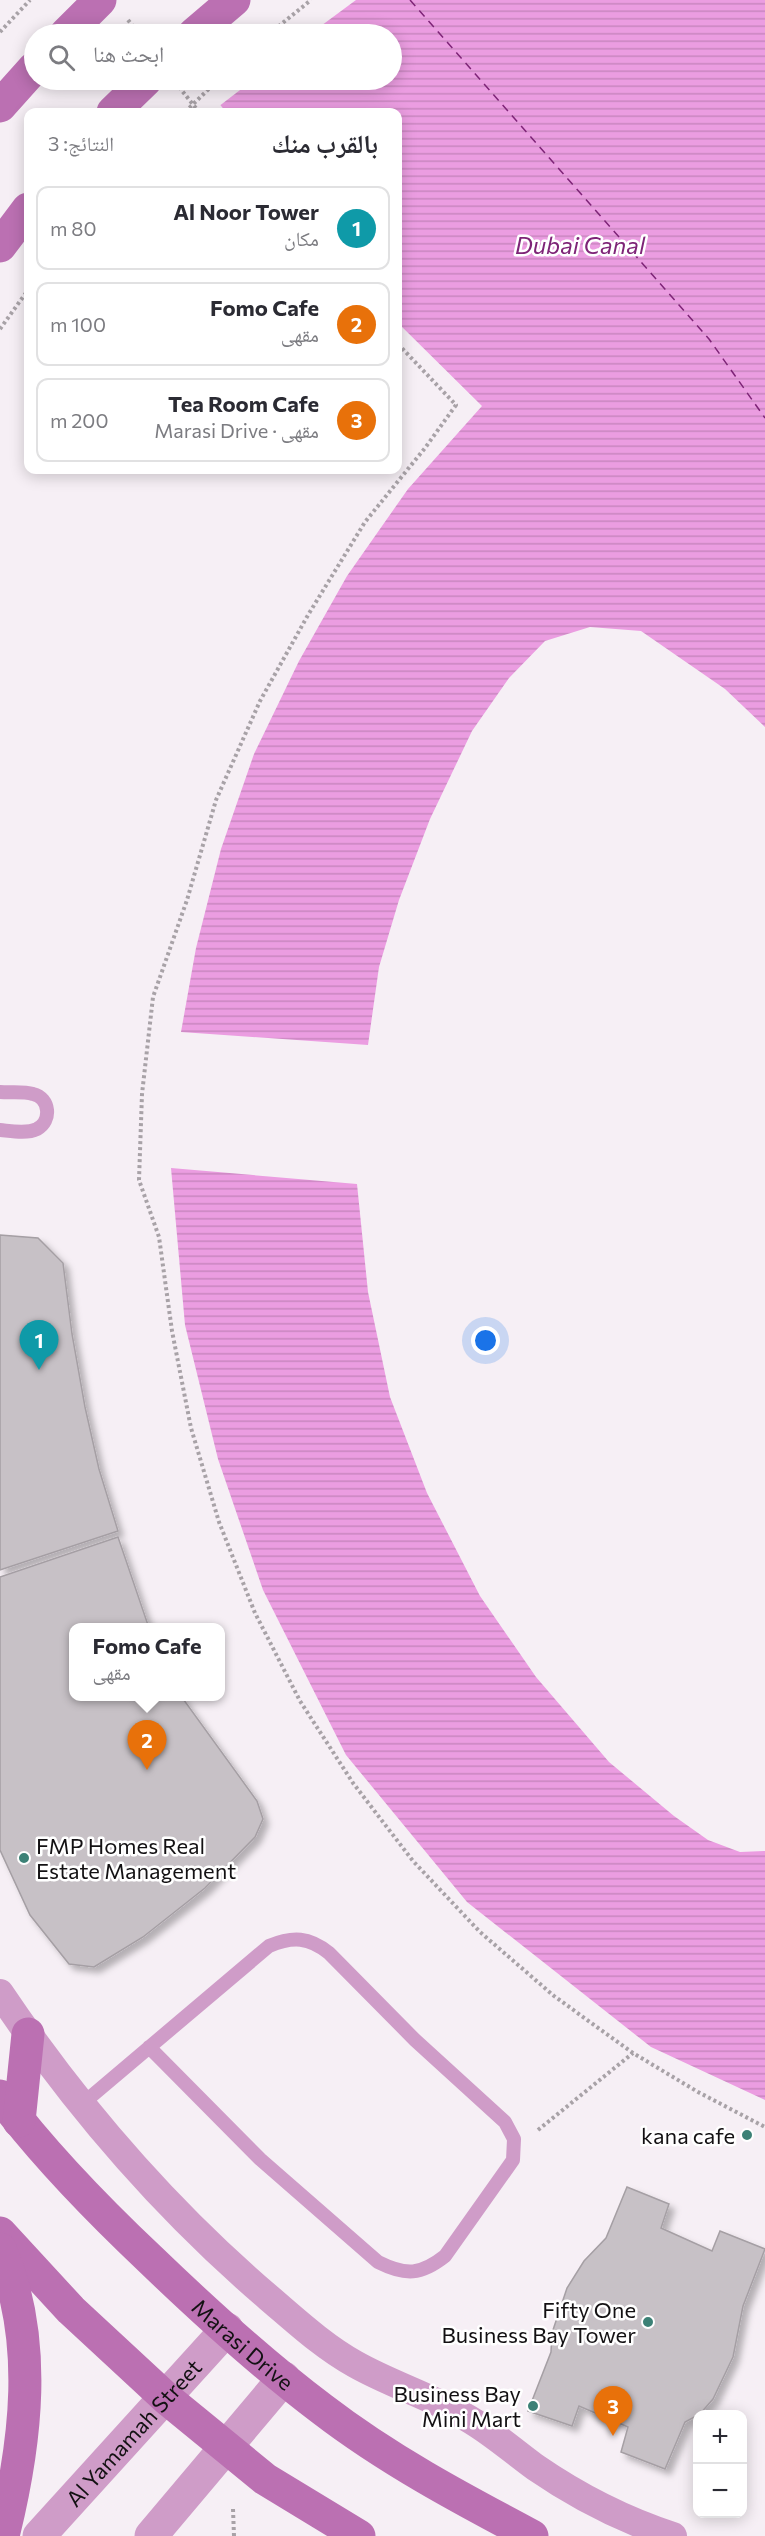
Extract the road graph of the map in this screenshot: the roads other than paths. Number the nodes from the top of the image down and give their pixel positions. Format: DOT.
graph roads {
  1 [pos="100,0"];
  2 [pos="234,0"];
  3 [pos="76,24"];
  4 [pos="206,24"];
  5 [pos="24,79"];
  6 [pos="136,90"];
  7 [pos="0,106"];
  8 [pos="117,108"];
  9 [pos="0,1092"];
  10 [pos="0,1130"];
  11 [pos="0,1993"];
  12 [pos="28,2034"];
  13 [pos="149,2047"];
  14 [pos="81,2105"];
  15 [pos="9,2108"];
  16 [pos="0,2233"];
  17 [pos="0,2249"];
  18 [pos="227,2329"];
  19 [pos="284,2378"];
  20 [pos="166,2398"];
  21 [pos="224,2447"];
  22 [pos="3,2536"];
  23 [pos="39,2536"];
  24 [pos="151,2536"];
  25 [pos="359,2536"];
  26 [pos="532,2536"];
  27 [pos="672,2536"];
  1 -- 3 [label="main road"];
  2 -- 4 [label="main road"];
  5 -- 7 [label="main road"];
  6 -- 8 [label="main road"];
  9 -- 10 [label="lane"];
  11 -- 12 [label="street"];
  12 -- 14 [label="street"];
  12 -- 15 [label="main road"];
  13 -- 13 [label="lane"];
  13 -- 14 [label="lane"];
  14 -- 27 [label="street"];
  15 -- 18 [label="main road, Marasi Drive"];
  16 -- 20 [label="main road"];
  17 -- 22 [label="main road"];
  18 -- 19 [label="main road, Marasi Drive"];
  18 -- 20 [label="street, Al Yamamah Street"];
  19 -- 21 [label="street"];
  19 -- 26 [label="main road, Marasi Drive"];
  20 -- 21 [label="main road"];
  20 -- 23 [label="street, Al Yamamah Street"];
  21 -- 24 [label="street"];
  21 -- 25 [label="main road"];
}
